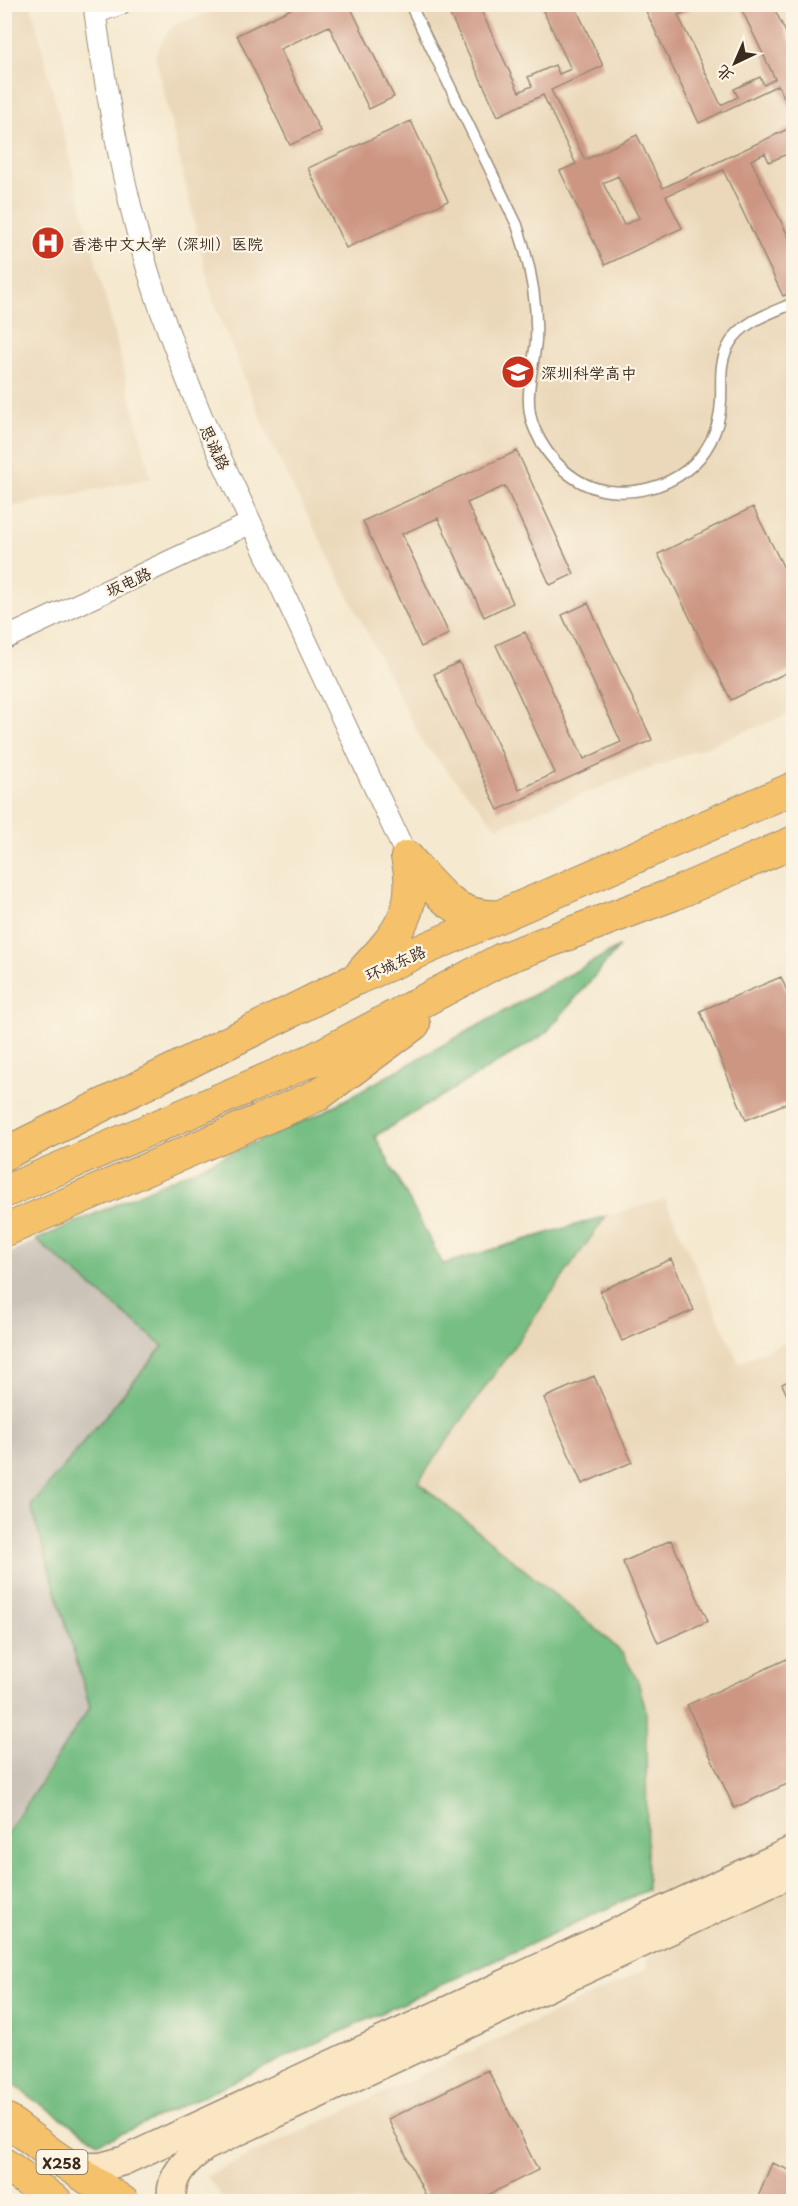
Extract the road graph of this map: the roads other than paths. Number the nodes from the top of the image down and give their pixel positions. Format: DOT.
graph roads {
  1 [pos="120,4"];
  2 [pos="410,4"];
  3 [pos="794,303"];
  4 [pos="251,523"];
  5 [pos="4,639"];
  6 [pos="794,788"];
  7 [pos="794,842"];
  8 [pos="407,856"];
  9 [pos="501,916"];
  10 [pos="502,959"];
  11 [pos="357,979"];
  12 [pos="4,1131"];
  13 [pos="4,1154"];
  14 [pos="4,1192"];
  15 [pos="4,1231"];
  16 [pos="794,1850"];
  17 [pos="794,1872"];
  18 [pos="4,2118"];
  19 [pos="4,2163"];
  20 [pos="70,2167"];
  21 [pos="57,2202"];
  22 [pos="123,2202"];
  23 [pos="172,2202"];
  1 -- 4 [label="street, 思诚路"];
  2 -- 3 [label="lane"];
  4 -- 5 [label="street, 坂电路"];
  4 -- 8 [label="street, 思诚路"];
  6 -- 9 [label="main road, 环城东路"];
  7 -- 10 [label="main road"];
  8 -- 9 [label="main road"];
  8 -- 11 [label="main road"];
  9 -- 11 [label="main road, 环城东路"];
  10 -- 14 [label="main road"];
  10 -- 15 [label="main road"];
  11 -- 12 [label="main road"];
  11 -- 13 [label="main road, 环城东路"];
  16 -- 20 [label="street"];
  17 -- 23 [label="street"];
  18 -- 20 [label="main road, X258"];
  19 -- 21 [label="main road, X258"];
  20 -- 22 [label="main road, X258"];
}
